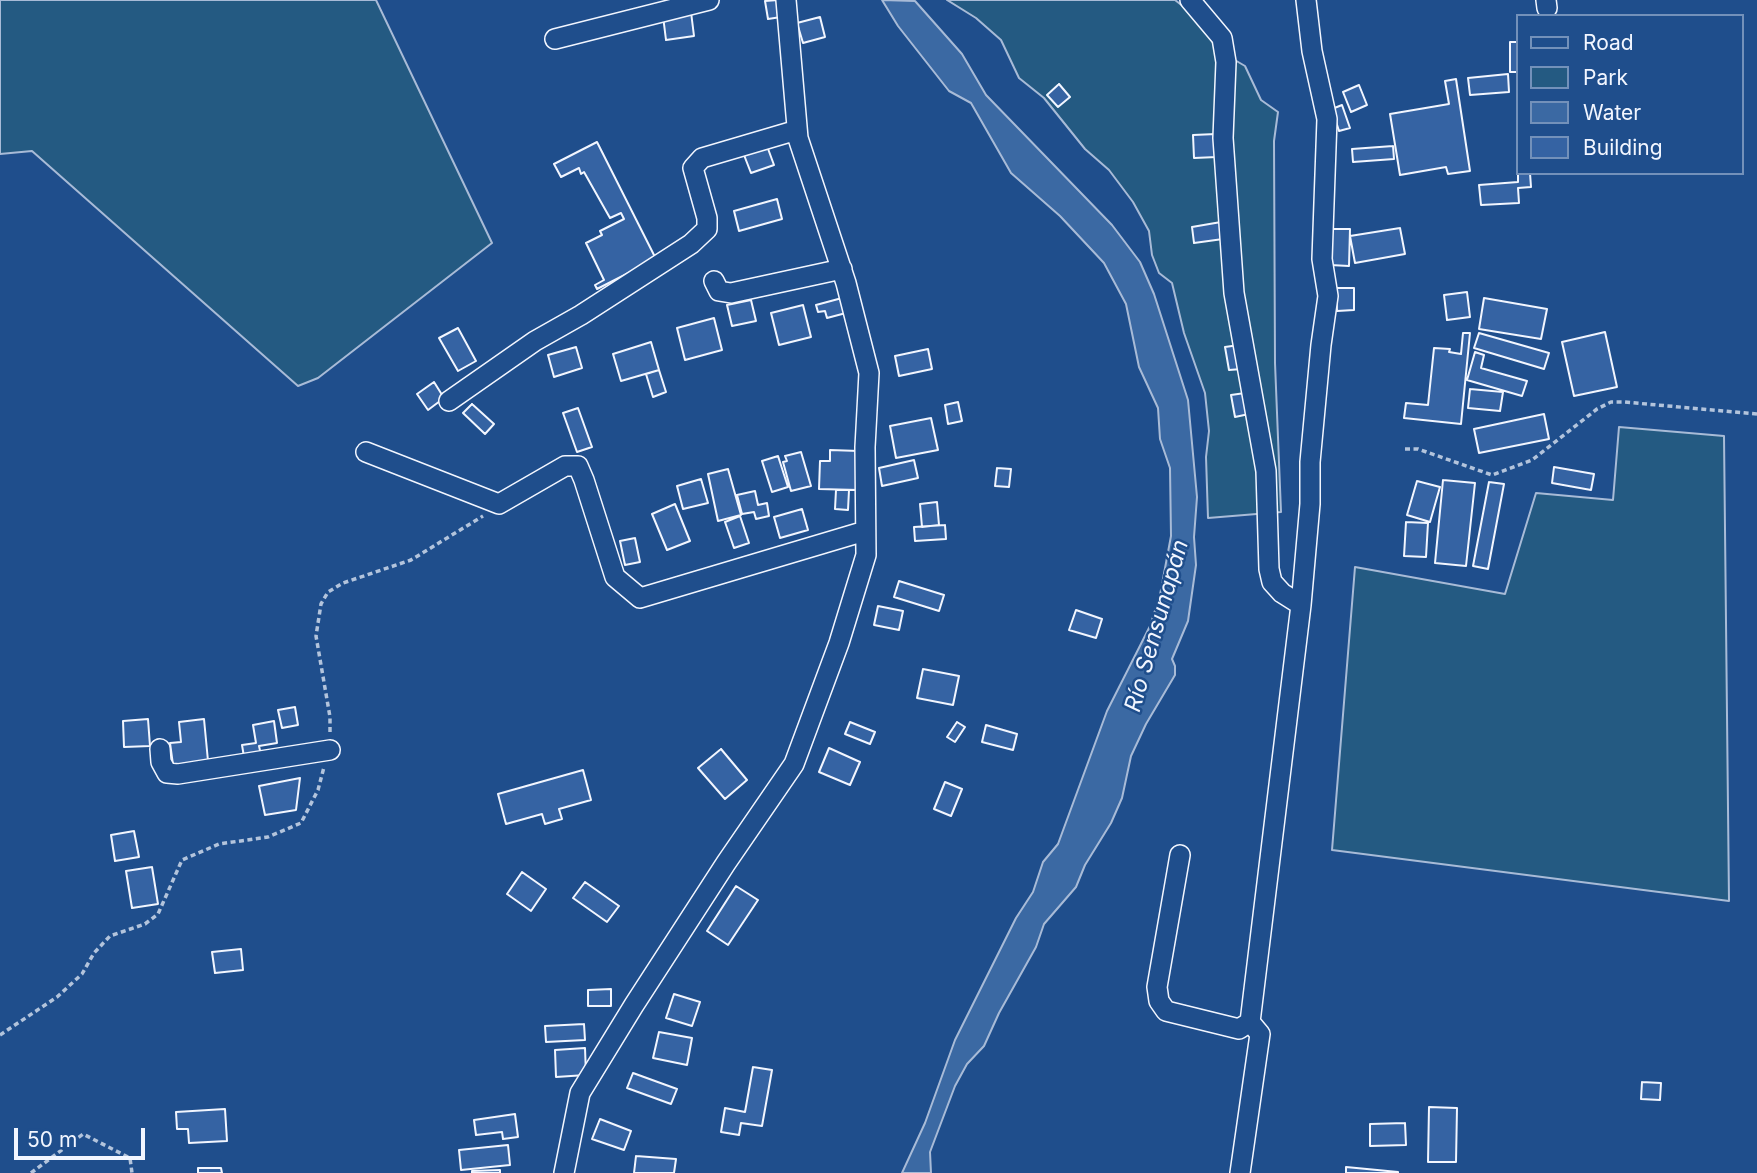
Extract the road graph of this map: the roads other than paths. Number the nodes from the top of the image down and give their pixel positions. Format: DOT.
graph roads {
  1 [pos="709,0"];
  2 [pos="786,0"];
  3 [pos="1190,0"];
  4 [pos="1306,0"];
  5 [pos="555,39"];
  6 [pos="797,130"];
  7 [pos="842,269"];
  8 [pos="714,281"];
  9 [pos="449,401"];
  10 [pos="366,452"];
  11 [pos="866,531"];
  12 [pos="1301,606"];
  13 [pos="160,749"];
  14 [pos="330,750"];
  15 [pos="1180,855"];
  16 [pos="1250,1022"];
  17 [pos="564,1173"];
  18 [pos="1240,1173"];
  1 -- 5 [label="street"];
  2 -- 6 [label="street"];
  3 -- 12 [label="street"];
  4 -- 12 [label="street"];
  6 -- 7 [label="street"];
  6 -- 9 [label="street"];
  7 -- 8 [label="street"];
  7 -- 11 [label="street"];
  10 -- 11 [label="street"];
  11 -- 17 [label="street"];
  12 -- 16 [label="street"];
  13 -- 14 [label="street"];
  15 -- 16 [label="street"];
  16 -- 18 [label="street"];
}
